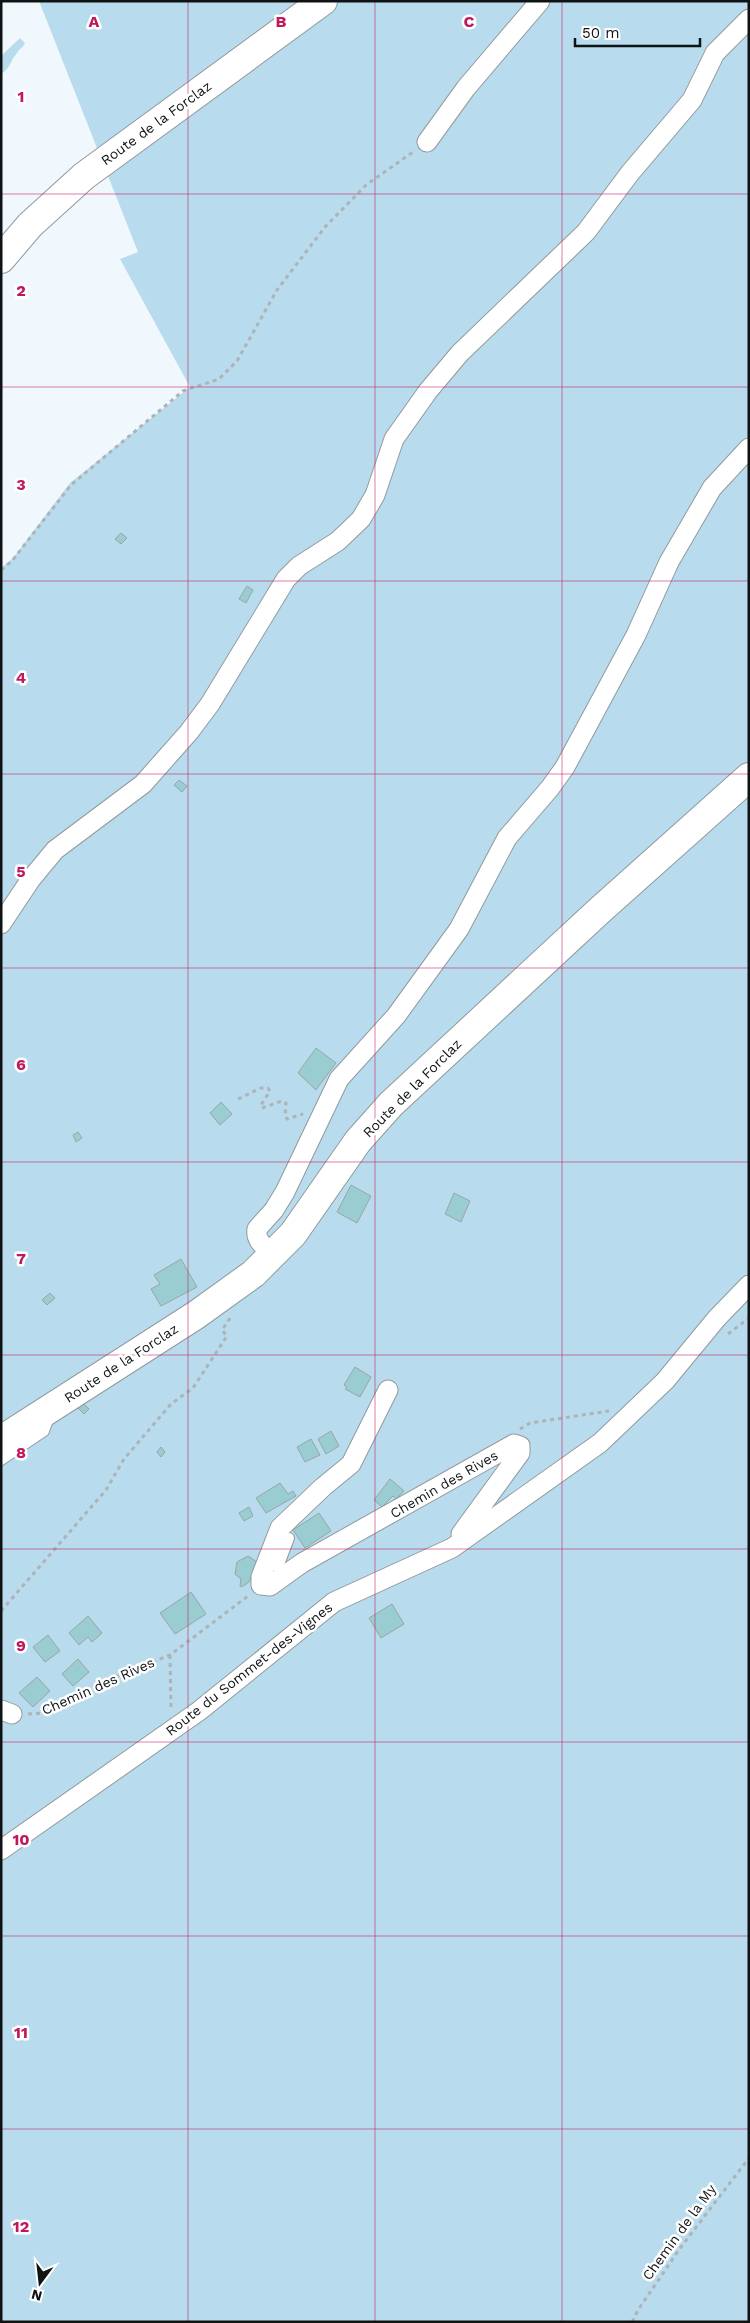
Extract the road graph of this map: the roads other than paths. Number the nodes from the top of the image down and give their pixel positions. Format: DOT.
graph roads {
  1 [pos="323,1"];
  2 [pos="540,1"];
  3 [pos="749,19"];
  4 [pos="427,142"];
  5 [pos="1,259"];
  6 [pos="749,448"];
  7 [pos="749,777"];
  8 [pos="1,924"];
  9 [pos="273,1255"];
  10 [pos="749,1285"];
  11 [pos="388,1390"];
  12 [pos="52,1408"];
  13 [pos="1,1440"];
  14 [pos="1,1460"];
  15 [pos="289,1538"];
  16 [pos="452,1548"];
  17 [pos="281,1577"];
  18 [pos="1,1850"];
  1 -- 5 [label="main road, Route de la Forclaz"];
  2 -- 4 [label="street"];
  3 -- 8 [label="street"];
  6 -- 9 [label="street"];
  7 -- 9 [label="main road, Route de la Forclaz"];
  9 -- 12 [label="main road, Route de la Forclaz"];
  10 -- 16 [label="street, Route du Sommet-des-Vignes"];
  11 -- 17 [label="street, Chemin des Rives"];
  12 -- 13 [label="main road, Route de la Forclaz"];
  12 -- 14 [label="lane"];
  15 -- 17 [label="lane"];
  16 -- 17 [label="street, Chemin des Rives"];
  16 -- 18 [label="street, Route du Sommet-des-Vignes"];
}
